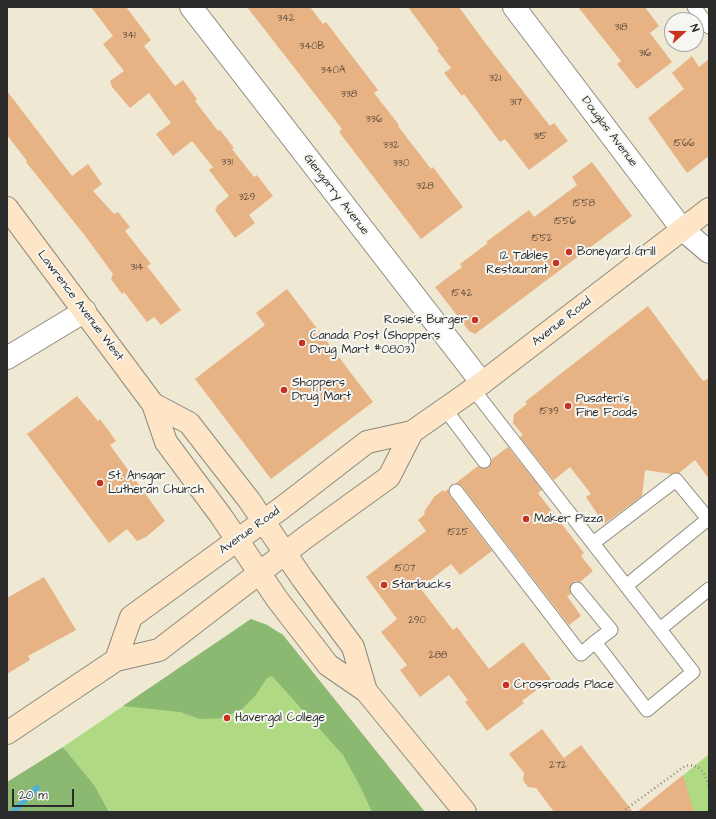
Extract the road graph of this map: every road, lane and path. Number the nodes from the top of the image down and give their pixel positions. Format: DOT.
graph roads {
  1 [pos="191,7"];
  2 [pos="514,7"];
  3 [pos="694,7"];
  4 [pos="709,27"];
  5 [pos="7,208"];
  6 [pos="709,209"];
  7 [pos="682,229"];
  8 [pos="709,252"];
  9 [pos="85,311"];
  10 [pos="7,358"];
  11 [pos="477,386"];
  12 [pos="153,404"];
  13 [pos="445,409"];
  14 [pos="412,432"];
  15 [pos="484,461"];
  16 [pos="456,491"];
  17 [pos="708,519"];
  18 [pos="263,521"];
  19 [pos="237,540"];
  20 [pos="593,543"];
  21 [pos="285,553"];
  22 [pos="259,573"];
  23 [pos="626,586"];
  24 [pos="577,589"];
  25 [pos="709,589"];
  26 [pos="660,629"];
  27 [pos="595,642"];
  28 [pos="116,660"];
  29 [pos="366,691"];
  30 [pos="7,733"];
  31 [pos="709,787"];
  32 [pos="465,812"];
  33 [pos="622,812"];
  1 -- 11 [label="street, Glengarry Avenue"];
  2 -- 7 [label="street, Douglas Avenue"];
  3 -- 4 [label="lane"];
  5 -- 9 [label="main road, Lawrence Avenue West"];
  6 -- 7 [label="main road, Avenue Road"];
  7 -- 8 [label="street, Douglas Avenue"];
  7 -- 11 [label="main road, Avenue Road"];
  9 -- 10 [label="street"];
  9 -- 12 [label="main road, Lawrence Avenue West"];
  11 -- 13 [label="main road, Avenue Road"];
  11 -- 20 [label="lane"];
  12 -- 18 [label="main road, Lawrence Avenue West"];
  12 -- 19 [label="main road, Lawrence Avenue West"];
  13 -- 14 [label="main road, Avenue Road"];
  13 -- 15 [label="lane"];
  14 -- 18 [label="main road, Avenue Road"];
  14 -- 21 [label="main road, Avenue Road"];
  16 -- 27 [label="lane"];
  17 -- 20 [label="lane"];
  17 -- 23 [label="lane"];
  18 -- 19 [label="main road, Avenue Road"];
  18 -- 21 [label="main road, Lawrence Avenue West"];
  19 -- 22 [label="main road, Lawrence Avenue West"];
  19 -- 28 [label="main road, Avenue Road"];
  20 -- 23 [label="lane"];
  21 -- 22 [label="main road, Avenue Road"];
  21 -- 29 [label="main road, Lawrence Avenue West"];
  22 -- 28 [label="main road, Avenue Road"];
  22 -- 29 [label="main road, Lawrence Avenue West"];
  23 -- 26 [label="lane"];
  24 -- 27 [label="lane"];
  25 -- 26 [label="lane"];
  26 -- 27 [label="lane"];
  28 -- 30 [label="main road, Avenue Road"];
  29 -- 32 [label="main road, Lawrence Avenue West"];
  31 -- 33 [label="path"];
}
